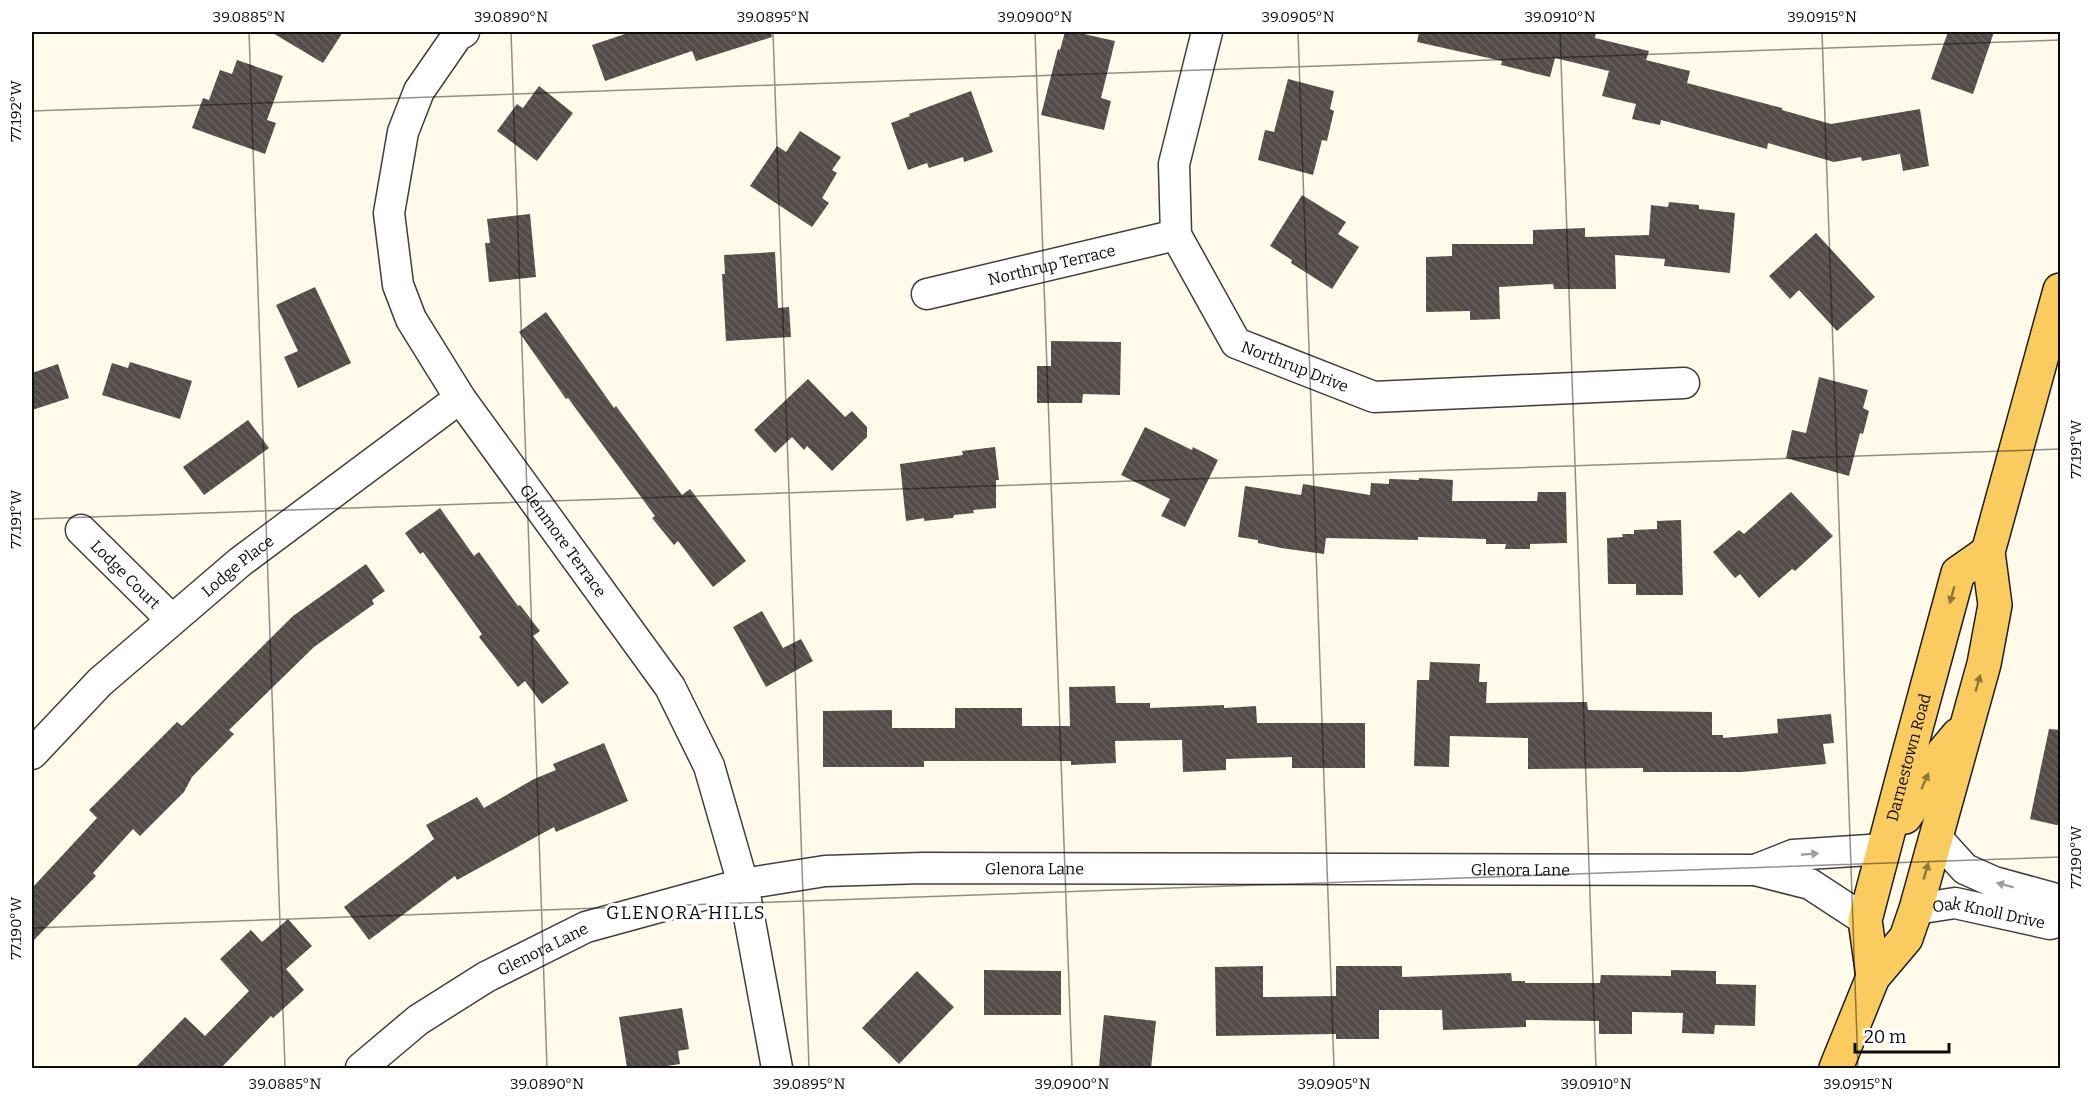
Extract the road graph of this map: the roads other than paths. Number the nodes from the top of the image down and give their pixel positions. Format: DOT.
graph roads {
  1 [pos="464,32"];
  2 [pos="1207,32"];
  3 [pos="1176,235"];
  4 [pos="2061,290"];
  5 [pos="927,294"];
  6 [pos="1684,383"];
  7 [pos="460,398"];
  8 [pos="81,530"];
  9 [pos="1988,552"];
  10 [pos="172,620"];
  11 [pos="1967,724"];
  12 [pos="32,754"];
  13 [pos="1936,837"];
  14 [pos="1884,849"];
  15 [pos="1755,870"];
  16 [pos="743,884"];
  17 [pos="2061,902"];
  18 [pos="1916,909"];
  19 [pos="1865,920"];
  20 [pos="2061,921"];
  21 [pos="1873,977"];
  22 [pos="361,1068"];
  23 [pos="777,1068"];
  24 [pos="1836,1068"];
  1 -- 7 [label="street, Glenmore Terrace"];
  2 -- 3 [label="street, Northrup Drive"];
  3 -- 5 [label="street, Northrup Terrace"];
  3 -- 6 [label="street, Northrup Drive"];
  4 -- 9 [label="main road"];
  7 -- 10 [label="street, Lodge Place"];
  7 -- 16 [label="street, Glenmore Terrace"];
  8 -- 10 [label="street, Lodge Court"];
  11 -- 9 [label="main road, one-way"];
  9 -- 14 [label="main road, Darnestown Road, one-way"];
  10 -- 12 [label="street, Lodge Place"];
  11 -- 13 [label="main road"];
  14 -- 11 [label="main road, one-way"];
  17 -- 13 [label="street, Oak Knoll Drive, one-way"];
  18 -- 13 [label="main road, one-way"];
  15 -- 14 [label="street, Glenora Lane, one-way"];
  14 -- 19 [label="main road, Darnestown Road"];
  15 -- 16 [label="street, Glenora Lane"];
  15 -- 19 [label="street, Glenora Lane"];
  16 -- 22 [label="street, Glenora Lane"];
  16 -- 23 [label="street, Glenmore Terrace"];
  18 -- 20 [label="street, Oak Knoll Drive"];
  18 -- 21 [label="main road"];
  19 -- 21 [label="main road, Darnestown Road"];
  21 -- 24 [label="main road"];
}
